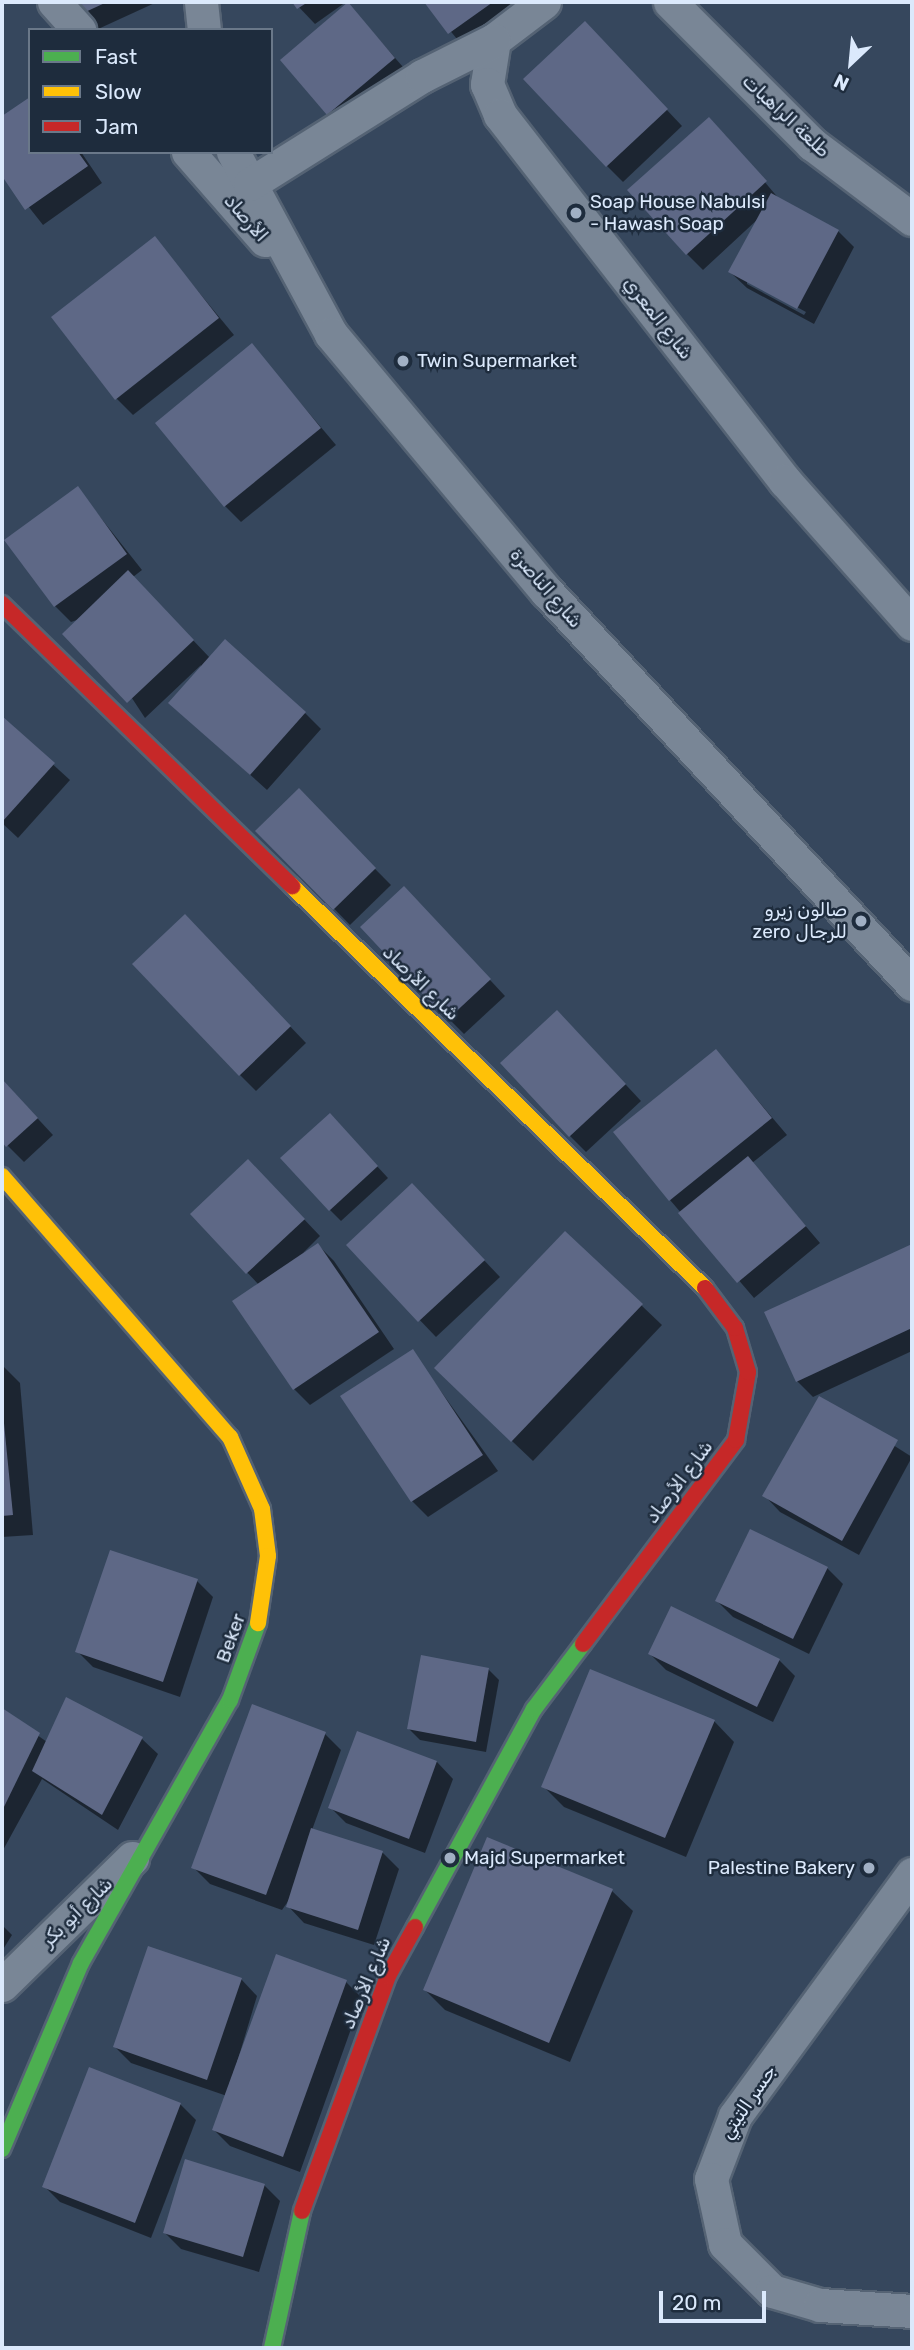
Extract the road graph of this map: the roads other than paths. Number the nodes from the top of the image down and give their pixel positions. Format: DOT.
graph roads {
  1 [pos="54,2"];
  2 [pos="201,2"];
  3 [pos="544,2"];
  4 [pos="670,2"];
  5 [pos="77,28"];
  6 [pos="204,28"];
  7 [pos="494,40"];
  8 [pos="190,154"];
  9 [pos="234,154"];
  10 [pos="250,184"];
  11 [pos="912,219"];
  12 [pos="304,284"];
  13 [pos="2,604"];
  14 [pos="912,624"];
  15 [pos="912,984"];
  16 [pos="2,1176"];
  17 [pos="152,1839"];
  18 [pos="912,1874"];
  19 [pos="2,1985"];
  20 [pos="2,2149"];
  21 [pos="912,2311"];
  22 [pos="272,2348"];
  1 -- 5 [label="street"];
  2 -- 6 [label="street"];
  3 -- 7 [label="street"];
  4 -- 11 [label="street, طلعة الراهبات"];
  7 -- 10 [label="street"];
  7 -- 14 [label="street, شارع المعري"];
  8 -- 12 [label="street, الأرصاد"];
  9 -- 10 [label="street, شارع الناصرة"];
  10 -- 12 [label="street, شارع الناصرة"];
  12 -- 15 [label="street, شارع الناصرة"];
  13 -- 22 [label="street, شارع الأرصاد"];
  16 -- 17 [label="street, Beker"];
  17 -- 19 [label="street, شارع أبو بكر"];
  17 -- 20 [label="street, Beker"];
  18 -- 21 [label="street, جسر التيتي"];
}
